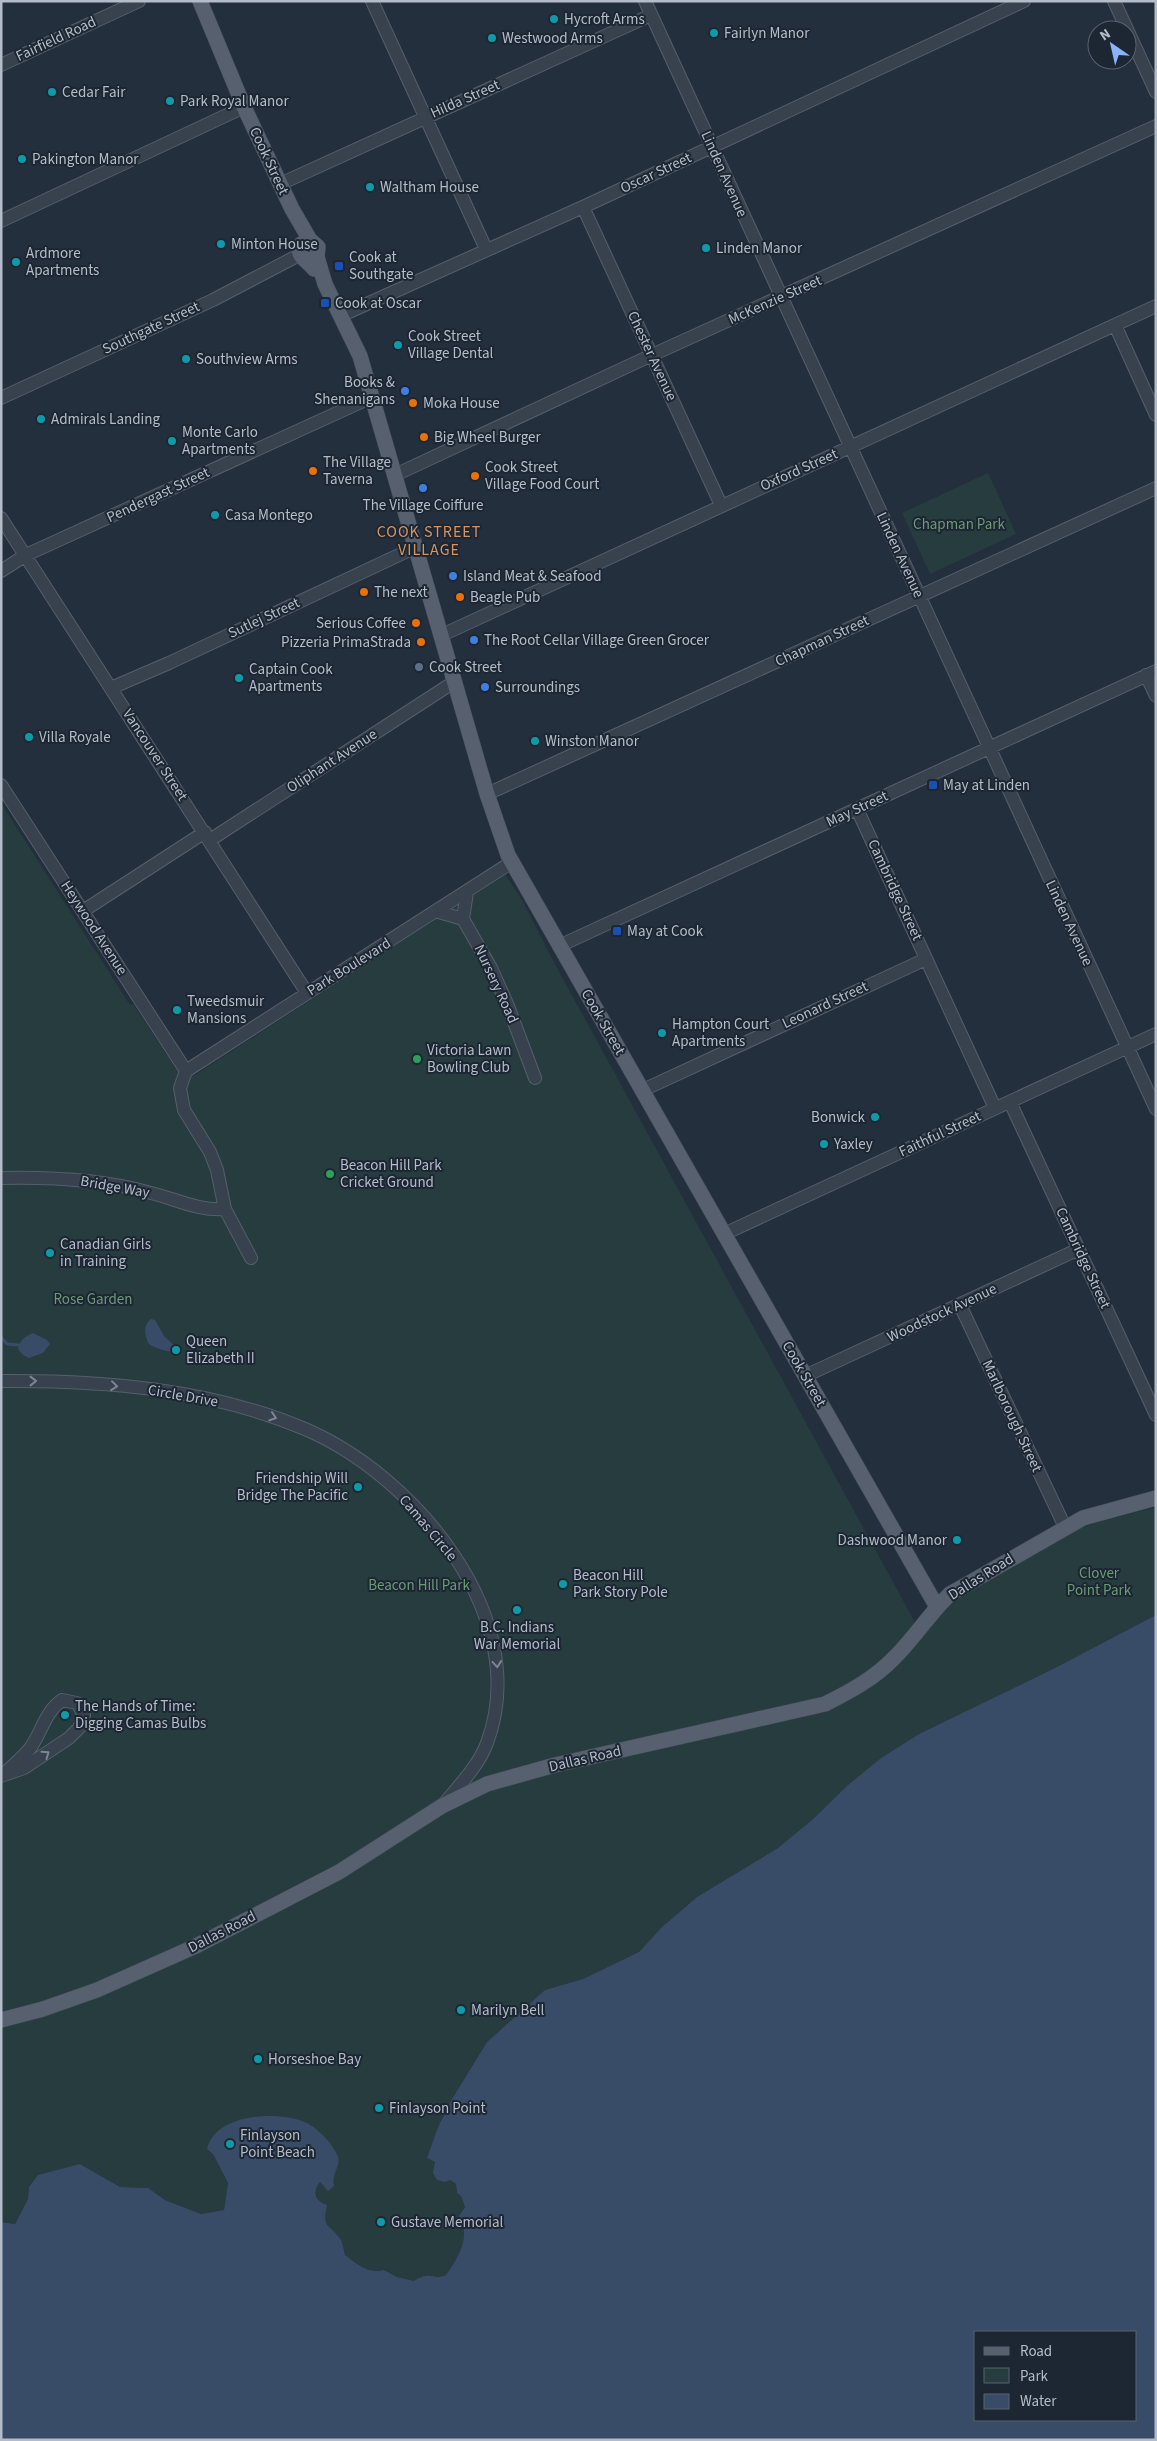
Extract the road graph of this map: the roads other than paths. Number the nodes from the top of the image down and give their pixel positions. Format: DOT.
graph roads {
  1 [pos="138,1"];
  2 [pos="200,1"];
  3 [pos="372,1"];
  4 [pos="645,1"];
  5 [pos="1024,1"];
  6 [pos="1114,1"];
  7 [pos="651,15"];
  8 [pos="1,65"];
  9 [pos="1156,92"];
  10 [pos="244,107"];
  11 [pos="425,117"];
  12 [pos="1156,126"];
  13 [pos="712,146"];
  14 [pos="280,184"];
  15 [pos="583,207"];
  16 [pos="1,221"];
  17 [pos="486,250"];
  18 [pos="307,251"];
  19 [pos="780,298"];
  20 [pos="1156,306"];
  21 [pos="340,316"];
  22 [pos="1114,325"];
  23 [pos="652,355"];
  24 [pos="372,397"];
  25 [pos="1,398"];
  26 [pos="1156,415"];
  27 [pos="850,446"];
  28 [pos="395,475"];
  29 [pos="1156,488"];
  30 [pos="721,505"];
  31 [pos="1,518"];
  32 [pos="416,547"];
  33 [pos="26,555"];
  34 [pos="1,571"];
  35 [pos="920,596"];
  36 [pos="442,635"];
  37 [pos="1151,673"];
  38 [pos="454,682"];
  39 [pos="111,688"];
  40 [pos="1156,696"];
  41 [pos="988,748"];
  42 [pos="1,785"];
  43 [pos="488,794"];
  44 [pos="857,809"];
  45 [pos="207,836"];
  46 [pos="512,862"];
  47 [pos="467,892"];
  48 [pos="83,911"];
  49 [pos="435,912"];
  50 [pos="463,919"];
  51 [pos="559,946"];
  52 [pos="926,959"];
  53 [pos="307,993"];
  54 [pos="1156,1034"];
  55 [pos="1127,1047"];
  56 [pos="186,1071"];
  57 [pos="535,1078"];
  58 [pos="643,1090"];
  59 [pos="1010,1102"];
  60 [pos="995,1108"];
  61 [pos="1156,1109"];
  62 [pos="1,1178"];
  63 [pos="226,1210"];
  64 [pos="724,1234"];
  65 [pos="1080,1249"];
  66 [pos="251,1258"];
  67 [pos="960,1305"];
  68 [pos="805,1376"];
  69 [pos="1,1381"];
  70 [pos="1156,1415"];
  71 [pos="356,1455"];
  72 [pos="1156,1498"];
  73 [pos="1065,1527"];
  74 [pos="937,1607"];
  75 [pos="2,1776"];
  76 [pos="442,1806"];
  77 [pos="1,2020"];
  1 -- 8 [label="street, Fairfield Road"];
  2 -- 10 [label="main road, Cook Street"];
  3 -- 11 [label="street"];
  4 -- 7 [label="street, Linden Avenue"];
  5 -- 13 [label="street, Oscar Street"];
  6 -- 9 [label="street"];
  7 -- 11 [label="street, Hilda Street"];
  7 -- 13 [label="street, Linden Avenue"];
  10 -- 14 [label="main road, Cook Street"];
  10 -- 16 [label="street"];
  11 -- 14 [label="street, Hilda Street"];
  11 -- 17 [label="street"];
  12 -- 19 [label="street, McKenzie Street"];
  13 -- 15 [label="street, Oscar Street"];
  13 -- 19 [label="street, Linden Avenue"];
  14 -- 18 [label="main road, Cook Street"];
  15 -- 17 [label="street, Oscar Street"];
  15 -- 23 [label="street, Chester Avenue"];
  17 -- 21 [label="street, Oscar Street"];
  18 -- 21 [label="main road, Cook Street"];
  18 -- 25 [label="street, Southgate Street"];
  19 -- 23 [label="street, McKenzie Street"];
  19 -- 27 [label="street, Linden Avenue"];
  20 -- 22 [label="street, Oxford Street"];
  21 -- 24 [label="main road, Cook Street"];
  22 -- 26 [label="street"];
  22 -- 27 [label="street, Oxford Street"];
  23 -- 28 [label="street, McKenzie Street"];
  23 -- 30 [label="street, Chester Avenue"];
  24 -- 28 [label="main road, Cook Street"];
  24 -- 33 [label="street, Pendergast Street"];
  27 -- 30 [label="street, Oxford Street"];
  27 -- 35 [label="street, Linden Avenue"];
  28 -- 32 [label="main road, Cook Street"];
  29 -- 35 [label="street, Chapman Street"];
  30 -- 36 [label="street, Oxford Street"];
  31 -- 33 [label="street, Vancouver Street"];
  32 -- 36 [label="main road, Cook Street"];
  32 -- 39 [label="street, Sutlej Street"];
  33 -- 34 [label="street, Pendergast Street"];
  33 -- 39 [label="street, Vancouver Street"];
  35 -- 41 [label="street, Linden Avenue"];
  35 -- 43 [label="street, Chapman Street"];
  36 -- 38 [label="main road, Cook Street"];
  37 -- 40 [label="street"];
  37 -- 41 [label="street, May Street"];
  38 -- 43 [label="main road, Cook Street"];
  38 -- 45 [label="street, Oliphant Avenue"];
  39 -- 45 [label="street, Vancouver Street"];
  41 -- 44 [label="street, May Street"];
  41 -- 55 [label="street, Linden Avenue"];
  42 -- 48 [label="street, Heywood Avenue"];
  43 -- 46 [label="main road, Cook Street"];
  44 -- 51 [label="street, May Street"];
  44 -- 52 [label="street, Cambridge Street"];
  45 -- 48 [label="street, Oliphant Avenue"];
  45 -- 53 [label="street, Vancouver Street"];
  46 -- 47 [label="street, Park Boulevard"];
  46 -- 51 [label="main road, Cook Street"];
  47 -- 49 [label="street, Park Boulevard"];
  47 -- 50 [label="street"];
  48 -- 56 [label="street, Heywood Avenue"];
  49 -- 50 [label="street"];
  49 -- 53 [label="street, Park Boulevard"];
  50 -- 57 [label="street, Nursery Road"];
  51 -- 58 [label="main road, Cook Street"];
  52 -- 58 [label="street, Leonard Street"];
  52 -- 60 [label="street, Cambridge Street"];
  53 -- 56 [label="street, Park Boulevard"];
  54 -- 55 [label="street, Faithful Street"];
  55 -- 59 [label="street, Faithful Street"];
  55 -- 61 [label="street, Linden Avenue"];
  56 -- 63 [label="street"];
  58 -- 64 [label="main road, Cook Street"];
  59 -- 60 [label="street, Faithful Street"];
  59 -- 65 [label="street, Cambridge Street"];
  60 -- 64 [label="street, Faithful Street"];
  62 -- 63 [label="street, Bridge Way"];
  63 -- 66 [label="street"];
  64 -- 68 [label="main road, Cook Street"];
  65 -- 67 [label="street, Woodstock Avenue"];
  65 -- 70 [label="street, Cambridge Street"];
  67 -- 68 [label="street, Woodstock Avenue"];
  67 -- 73 [label="street, Marlborough Street"];
  68 -- 74 [label="main road, Cook Street"];
  69 -- 71 [label="street, Circle Drive, one-way"];
  71 -- 76 [label="street, Camas Circle, one-way"];
  72 -- 73 [label="main road, Dallas Road"];
  73 -- 74 [label="main road, Dallas Road"];
  74 -- 76 [label="main road, Dallas Road"];
  75 -- 75 [label="street, one-way"];
  76 -- 77 [label="main road, Dallas Road"];
}
